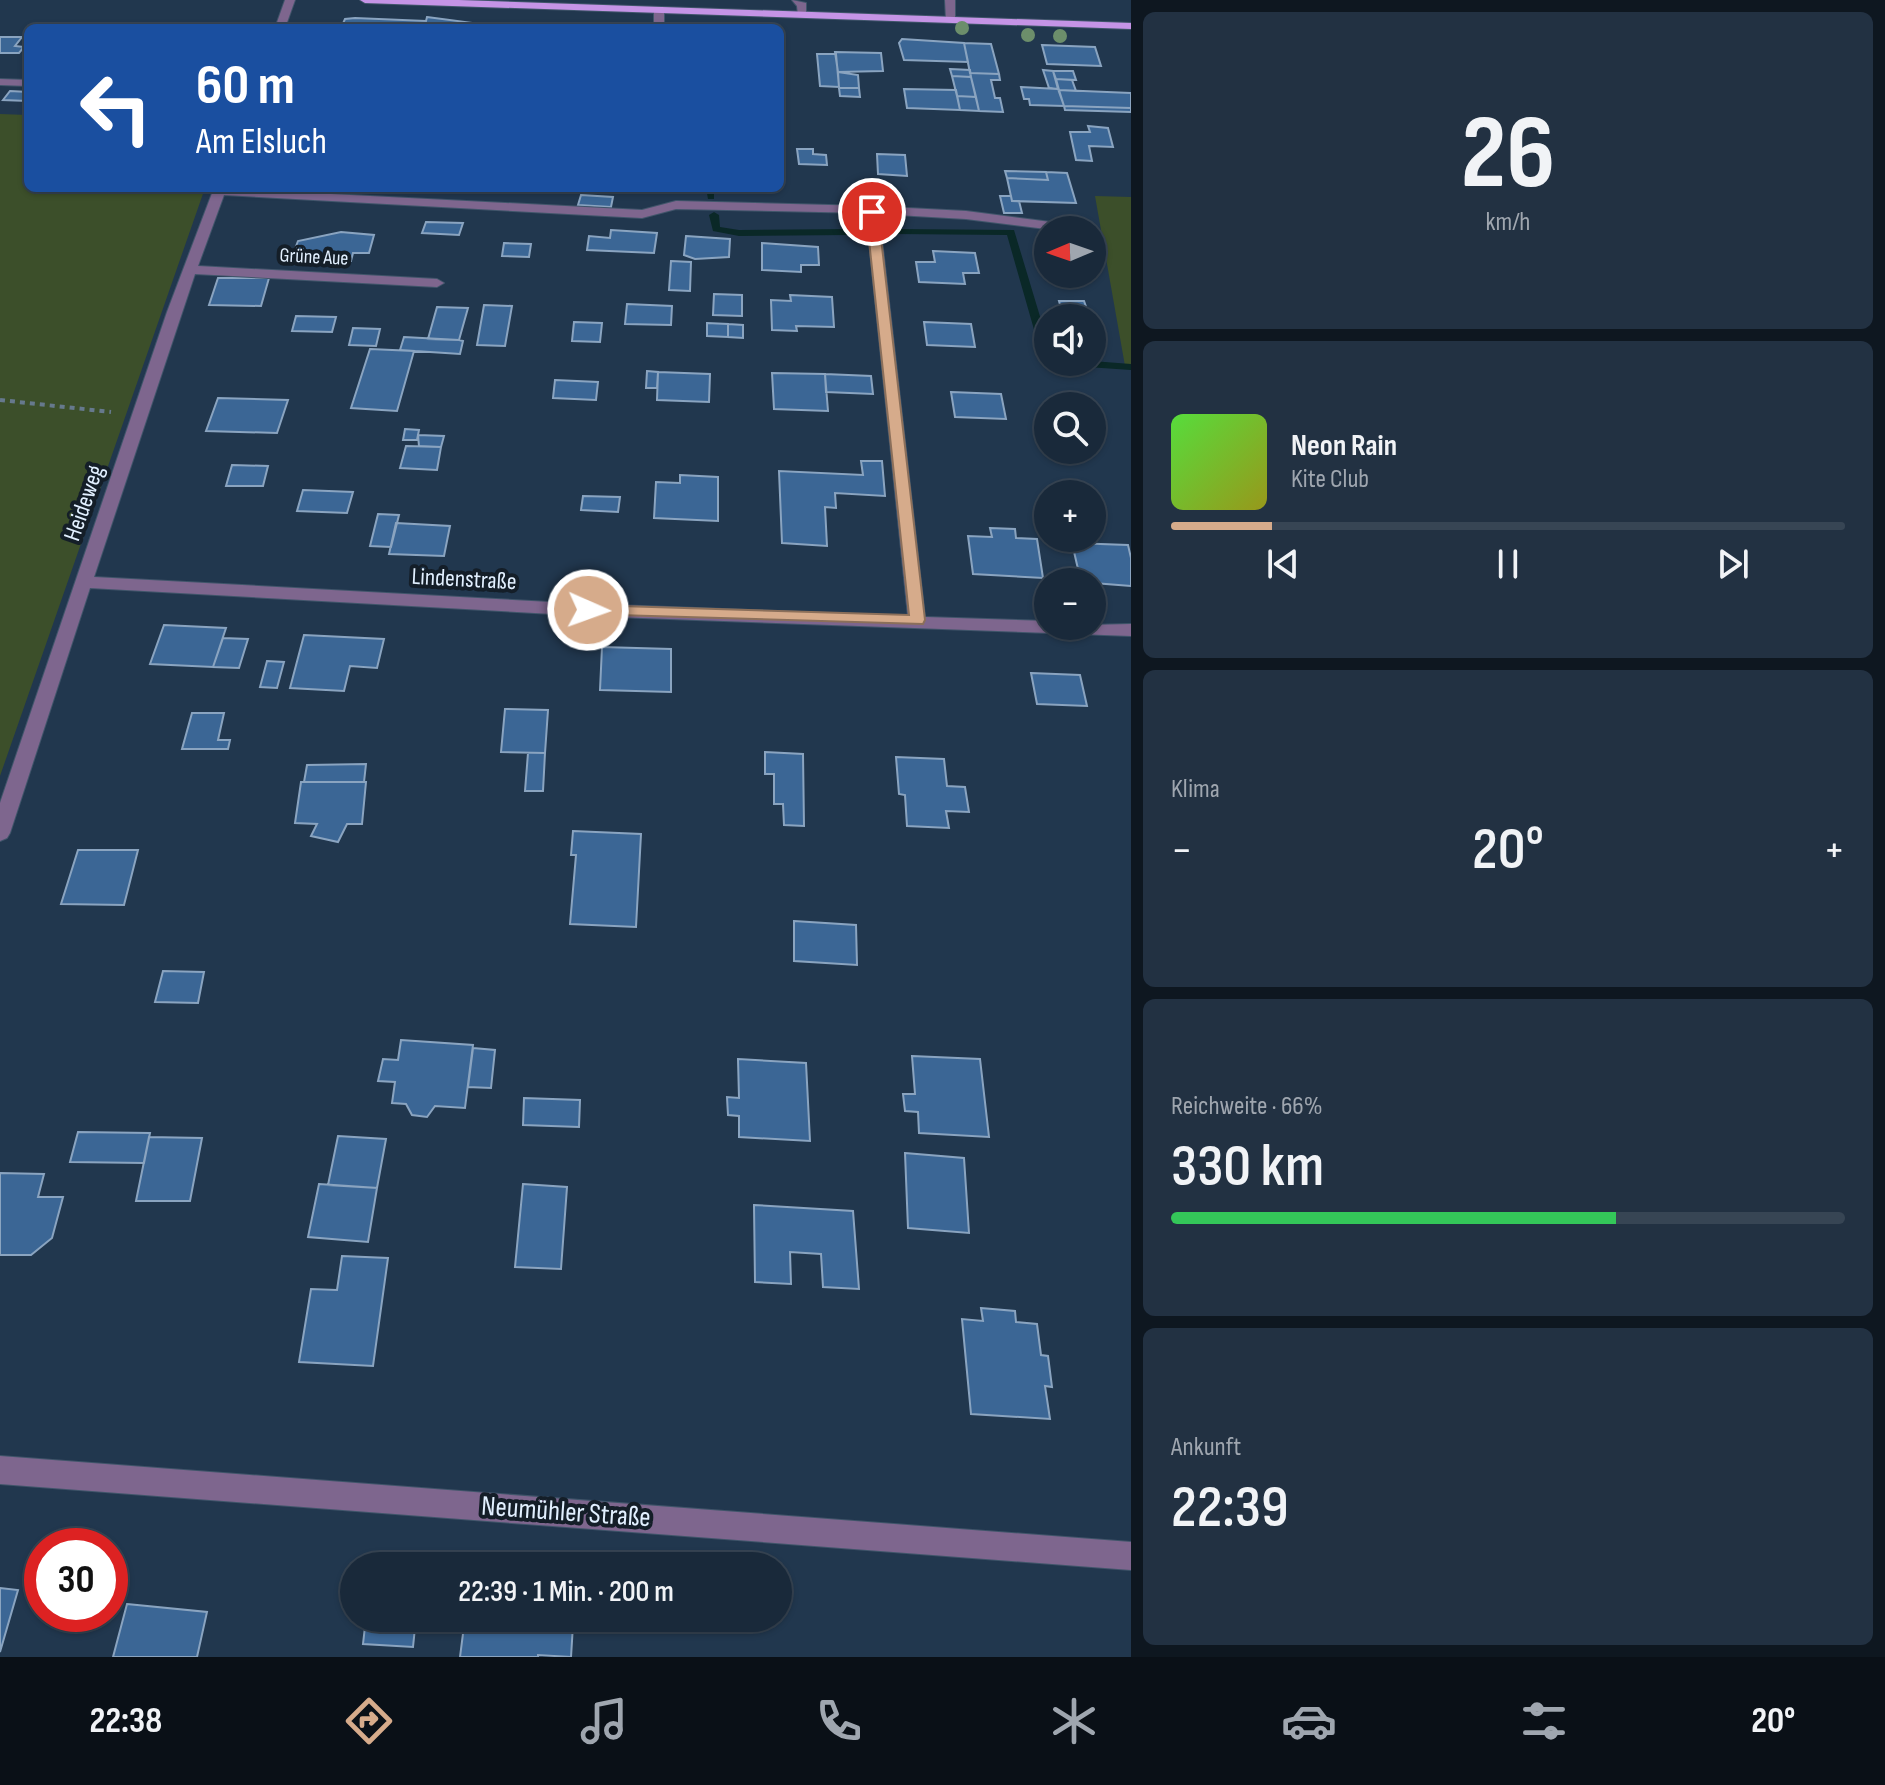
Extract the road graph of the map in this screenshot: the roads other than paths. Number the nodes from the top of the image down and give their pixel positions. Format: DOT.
graph roads {
  1 [pos="290,0"];
  2 [pos="365,0"];
  3 [pos="797,0"];
  4 [pos="950,0"];
  5 [pos="659,10"];
  6 [pos="802,14"];
  7 [pos="951,20"];
  8 [pos="281,24"];
  9 [pos="659,24"];
  10 [pos="1131,26"];
  11 [pos="0,82"];
  12 [pos="24,83"];
  13 [pos="219,192"];
  14 [pos="255,192"];
  15 [pos="684,192"];
  16 [pos="676,205"];
  17 [pos="872,212"];
  18 [pos="1034,223"];
  19 [pos="189,270"];
  20 [pos="437,283"];
  21 [pos="82,582"];
  22 [pos="917,620"];
  23 [pos="1131,630"];
  24 [pos="0,833"];
  25 [pos="0,1470"];
  26 [pos="1131,1556"];
  1 -- 8 [label="street"];
  2 -- 5 [label="main road"];
  3 -- 6 [label="street"];
  4 -- 7 [label="street"];
  5 -- 6 [label="main road"];
  5 -- 9 [label="street"];
  6 -- 7 [label="main road"];
  7 -- 10 [label="main road"];
  11 -- 12 [label="street"];
  13 -- 19 [label="street, Heideweg"];
  14 -- 16 [label="street, Heideweg"];
  15 -- 16 [label="street"];
  16 -- 17 [label="street, Heideweg"];
  17 -- 18 [label="street, Heideweg"];
  17 -- 22 [label="street"];
  19 -- 20 [label="street, Grüne Aue"];
  19 -- 21 [label="street, Heideweg"];
  21 -- 22 [label="street, Lindenstraße"];
  21 -- 24 [label="street, Heideweg"];
  22 -- 23 [label="street, Lindenstraße"];
  25 -- 26 [label="street, Neumühler Straße"];
}
